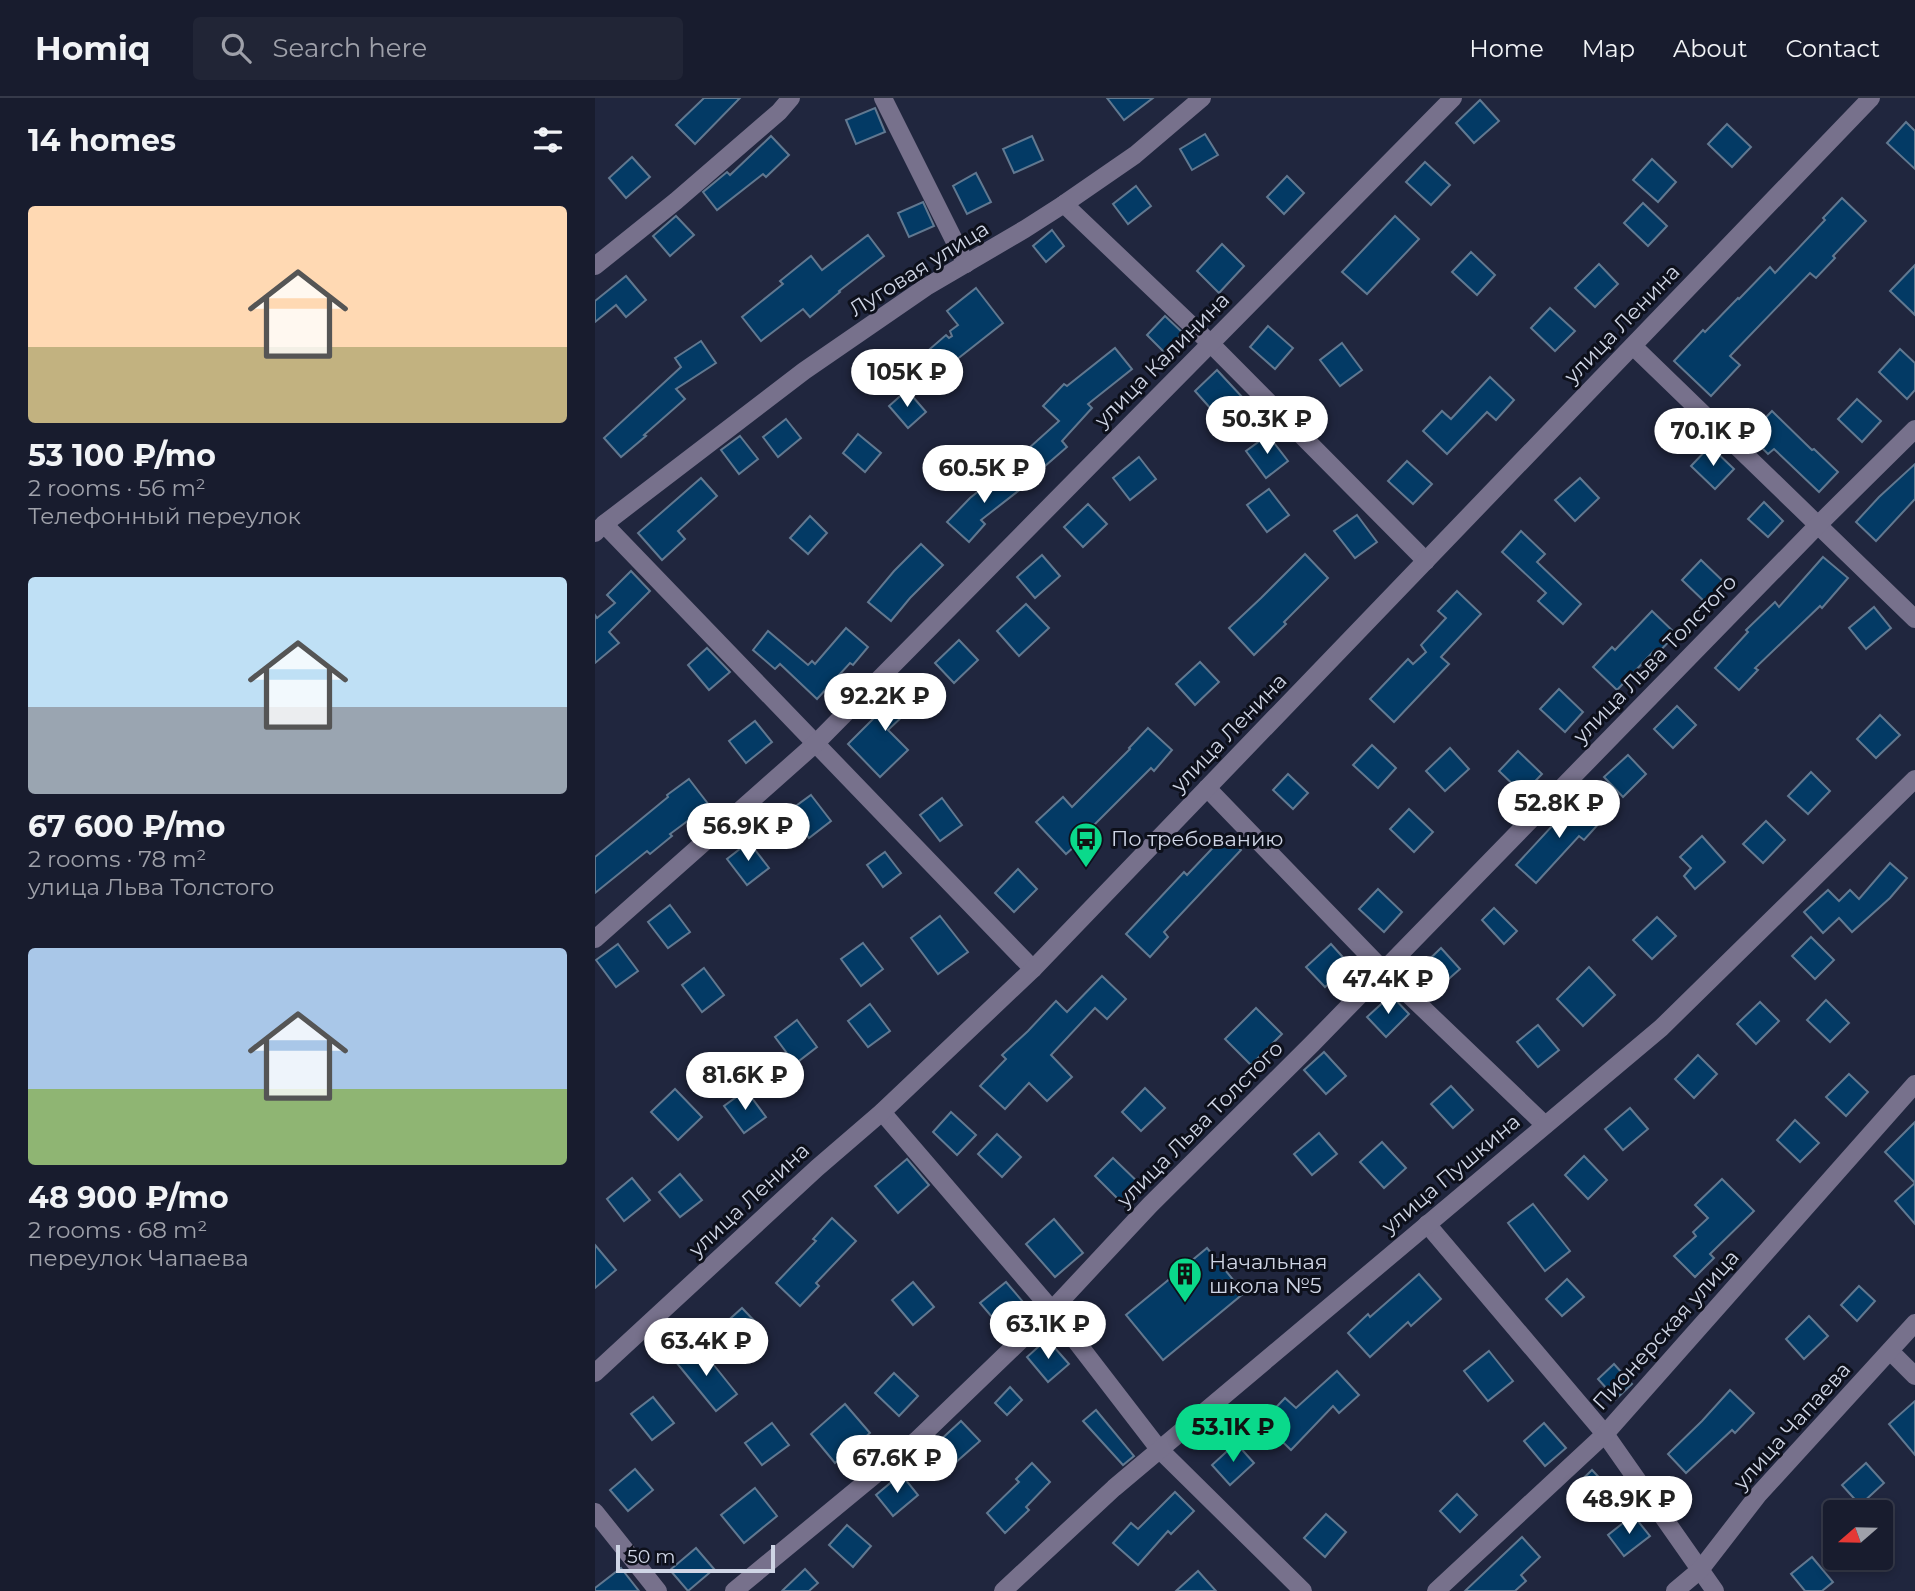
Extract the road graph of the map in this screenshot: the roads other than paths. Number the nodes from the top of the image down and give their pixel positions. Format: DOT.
graph roads {
  1 [pos="791,98"];
  2 [pos="883,98"];
  3 [pos="1202,98"];
  4 [pos="1453,98"];
  5 [pos="1871,98"];
  6 [pos="1064,204"];
  7 [pos="966,264"];
  8 [pos="595,266"];
  9 [pos="1210,343"];
  10 [pos="1633,346"];
  11 [pos="1915,429"];
  12 [pos="1818,525"];
  13 [pos="599,528"];
  14 [pos="1426,561"];
  15 [pos="1915,619"];
  16 [pos="816,743"];
  17 [pos="1915,779"];
  18 [pos="1207,788"];
  19 [pos="595,939"];
  20 [pos="1033,969"];
  21 [pos="1383,970"];
  22 [pos="1915,1084"];
  23 [pos="882,1112"];
  24 [pos="1545,1125"];
  25 [pos="1427,1224"];
  26 [pos="1052,1310"];
  27 [pos="1915,1324"];
  28 [pos="1890,1351"];
  29 [pos="595,1373"];
  30 [pos="1915,1376"];
  31 [pos="1605,1434"];
  32 [pos="1159,1449"];
  33 [pos="595,1512"];
  34 [pos="1700,1570"];
  35 [pos="658,1591"];
  36 [pos="734,1591"];
  37 [pos="1003,1591"];
  38 [pos="1303,1591"];
  39 [pos="1436,1591"];
  40 [pos="1675,1591"];
  41 [pos="1715,1591"];
  1 -- 8 [label="street"];
  2 -- 7 [label="street"];
  3 -- 6 [label="street, Луговая улица"];
  4 -- 9 [label="street, улица Калинина"];
  5 -- 10 [label="street, улица Ленина"];
  6 -- 7 [label="street, Луговая улица"];
  6 -- 9 [label="street"];
  7 -- 13 [label="street, Луговая улица"];
  9 -- 14 [label="street"];
  9 -- 16 [label="street, улица Калинина"];
  10 -- 12 [label="street"];
  10 -- 14 [label="street, улица Ленина"];
  11 -- 12 [label="street, улица Льва Толстого"];
  12 -- 15 [label="street"];
  12 -- 21 [label="street, улица Льва Толстого"];
  13 -- 16 [label="street"];
  14 -- 18 [label="street, улица Ленина"];
  16 -- 19 [label="street, улица Калинина"];
  16 -- 20 [label="street"];
  17 -- 24 [label="street, улица Пушкина"];
  18 -- 20 [label="street, улица Ленина"];
  18 -- 21 [label="street"];
  20 -- 23 [label="street, улица Ленина"];
  21 -- 24 [label="street"];
  21 -- 26 [label="street, улица Льва Толстого"];
  22 -- 31 [label="street, Пионерская улица"];
  23 -- 26 [label="street"];
  23 -- 29 [label="street, улица Ленина"];
  24 -- 25 [label="street, улица Пушкина"];
  25 -- 31 [label="street"];
  25 -- 32 [label="street, улица Пушкина"];
  26 -- 32 [label="street"];
  26 -- 36 [label="street, улица Льва Толстого"];
  27 -- 28 [label="street, улица Чапаева"];
  28 -- 30 [label="street"];
  28 -- 34 [label="street, улица Чапаева"];
  31 -- 34 [label="street"];
  31 -- 39 [label="street, Пионерская улица"];
  32 -- 37 [label="street, улица Пушкина"];
  32 -- 38 [label="street"];
  33 -- 35 [label="street"];
  34 -- 40 [label="street, улица Чапаева"];
  34 -- 41 [label="street"];
}
